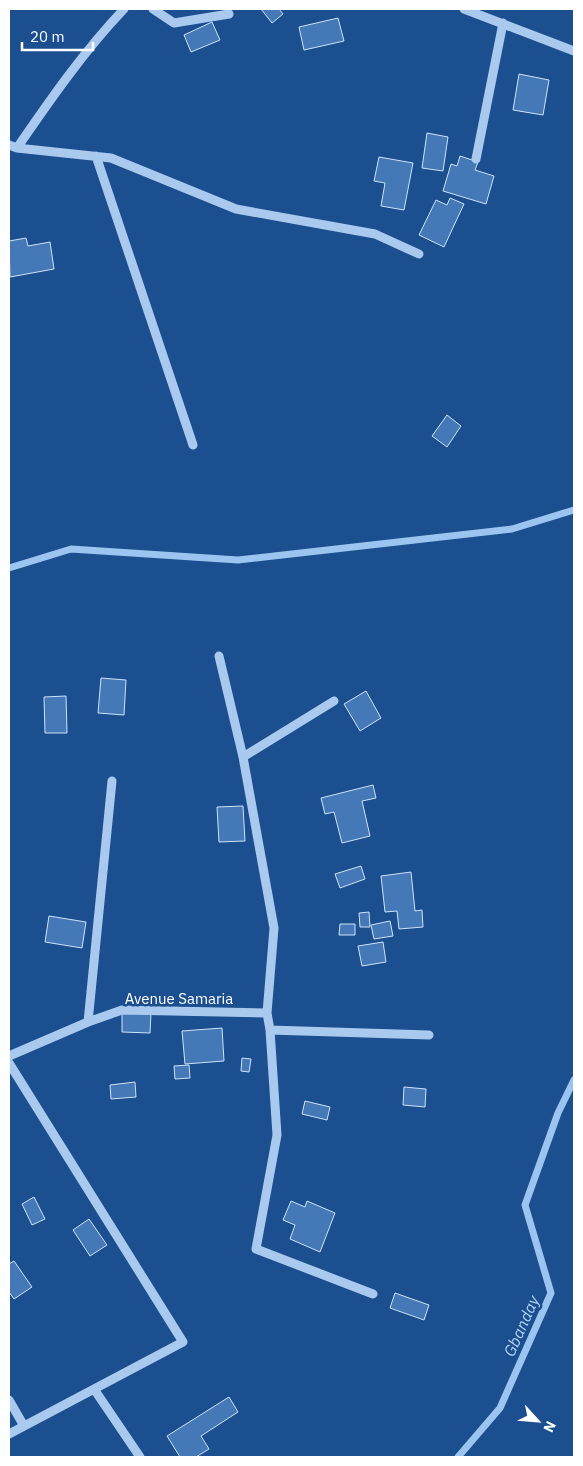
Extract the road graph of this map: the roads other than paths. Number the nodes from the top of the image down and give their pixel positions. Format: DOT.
graph roads {
  1 [pos="124,9"];
  2 [pos="153,9"];
  3 [pos="464,9"];
  4 [pos="229,14"];
  5 [pos="503,23"];
  6 [pos="574,51"];
  7 [pos="13,147"];
  8 [pos="96,156"];
  9 [pos="476,159"];
  10 [pos="419,254"];
  11 [pos="193,445"];
  12 [pos="219,656"];
  13 [pos="334,701"];
  14 [pos="244,756"];
  15 [pos="112,781"];
  16 [pos="267,1013"];
  17 [pos="88,1022"];
  18 [pos="270,1030"];
  19 [pos="429,1035"];
  20 [pos="9,1056"];
  21 [pos="9,1063"];
  22 [pos="373,1294"];
  23 [pos="94,1389"];
  24 [pos="9,1400"];
  25 [pos="24,1426"];
  26 [pos="9,1434"];
  27 [pos="140,1457"];
  1 -- 7 [label="street"];
  2 -- 4 [label="street"];
  3 -- 5 [label="street"];
  5 -- 6 [label="street"];
  5 -- 9 [label="street"];
  7 -- 8 [label="street"];
  8 -- 10 [label="street"];
  8 -- 11 [label="street"];
  12 -- 14 [label="street"];
  13 -- 14 [label="street"];
  14 -- 16 [label="street"];
  15 -- 17 [label="street"];
  16 -- 17 [label="street, Avenue Samaria"];
  16 -- 18 [label="street"];
  17 -- 20 [label="street, Avenue Samaria"];
  18 -- 19 [label="street"];
  18 -- 22 [label="street"];
  21 -- 23 [label="street"];
  23 -- 25 [label="street"];
  23 -- 27 [label="street"];
  24 -- 25 [label="street"];
  25 -- 26 [label="street"];
}
